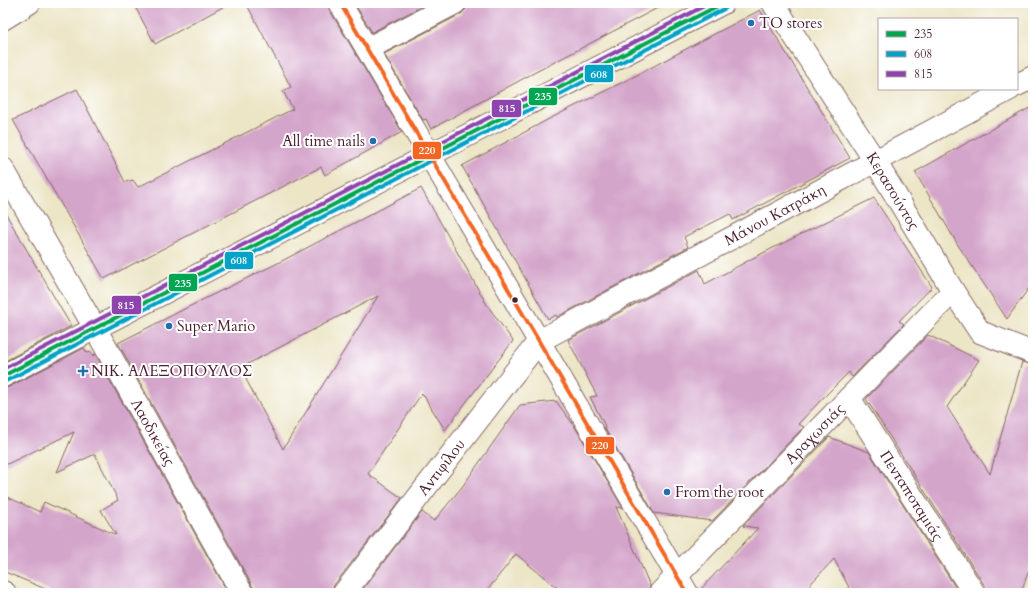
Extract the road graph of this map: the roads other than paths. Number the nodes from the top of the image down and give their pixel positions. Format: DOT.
graph roads {
  1 [pos="29,3"];
  2 [pos="340,3"];
  3 [pos="455,3"];
  4 [pos="723,3"];
  5 [pos="773,3"];
  6 [pos="3,18"];
  7 [pos="367,49"];
  8 [pos="1033,77"];
  9 [pos="1018,84"];
  10 [pos="1008,90"];
  11 [pos="429,155"];
  12 [pos="875,162"];
  13 [pos="3,169"];
  14 [pos="953,291"];
  15 [pos="96,328"];
  16 [pos="539,341"];
  17 [pos="1033,353"];
  18 [pos="3,376"];
  19 [pos="849,398"];
  20 [pos="682,584"];
  21 [pos="242,593"];
  22 [pos="344,593"];
  23 [pos="660,593"];
  24 [pos="974,593"];
  1 -- 6 [label="street"];
  2 -- 7 [label="street"];
  3 -- 7 [label="street"];
  4 -- 11 [label="street"];
  5 -- 12 [label="street, Κερασούντος"];
  7 -- 11 [label="street"];
  8 -- 9 [label="street"];
  10 -- 12 [label="street, Μάνου Κατράκη"];
  11 -- 15 [label="street"];
  11 -- 16 [label="street"];
  12 -- 14 [label="street, Κερασούντος"];
  12 -- 16 [label="street, Μάνου Κατράκη"];
  13 -- 15 [label="street, Λαοδικείας"];
  14 -- 17 [label="street, Κερασούντος"];
  14 -- 19 [label="street, Αραχωσιάς"];
  15 -- 18 [label="street"];
  15 -- 21 [label="street, Λαοδικείας"];
  16 -- 20 [label="street"];
  16 -- 22 [label="street, Αντιφίλου"];
  19 -- 20 [label="street, Αραχωσιάς"];
  19 -- 24 [label="street, Πενταποταμιάς"];
  20 -- 23 [label="street, Αραχωσιάς"];
}
